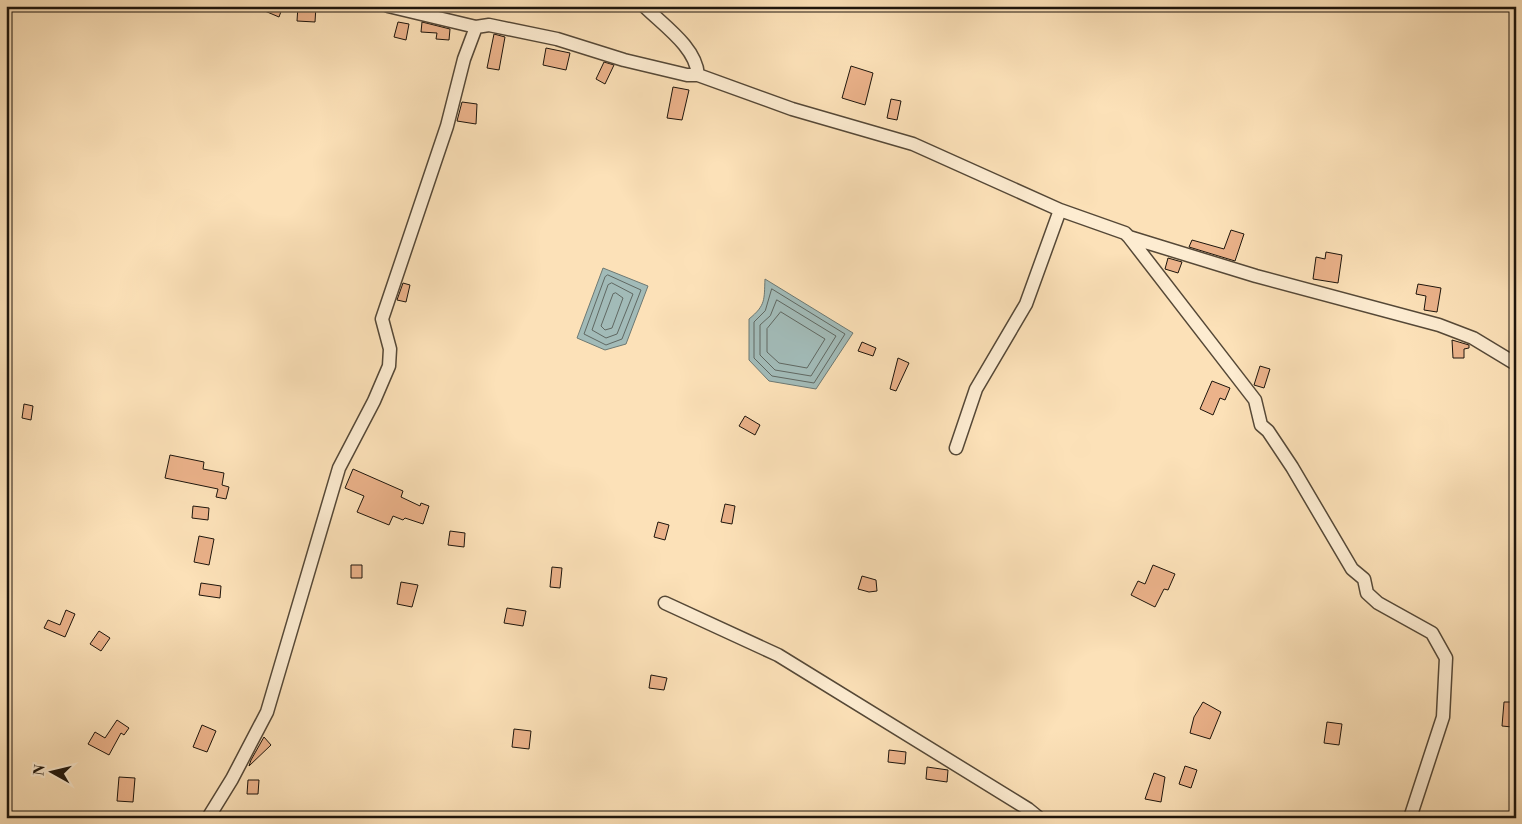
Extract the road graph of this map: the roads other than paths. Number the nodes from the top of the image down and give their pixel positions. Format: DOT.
graph roads {
  1 [pos="388,6"];
  2 [pos="644,6"];
  3 [pos="476,27"];
  4 [pos="698,74"];
  5 [pos="1060,210"];
  6 [pos="1129,237"];
  7 [pos="1516,364"];
  8 [pos="956,448"];
  9 [pos="665,603"];
  10 [pos="208,818"];
  11 [pos="1039,818"];
  12 [pos="1410,818"];
  1 -- 3 [label="street"];
  2 -- 4 [label="street"];
  3 -- 4 [label="street"];
  3 -- 10 [label="street"];
  4 -- 5 [label="street"];
  5 -- 6 [label="street"];
  5 -- 8 [label="street"];
  6 -- 7 [label="street"];
  6 -- 12 [label="street"];
  9 -- 11 [label="street"];
}
